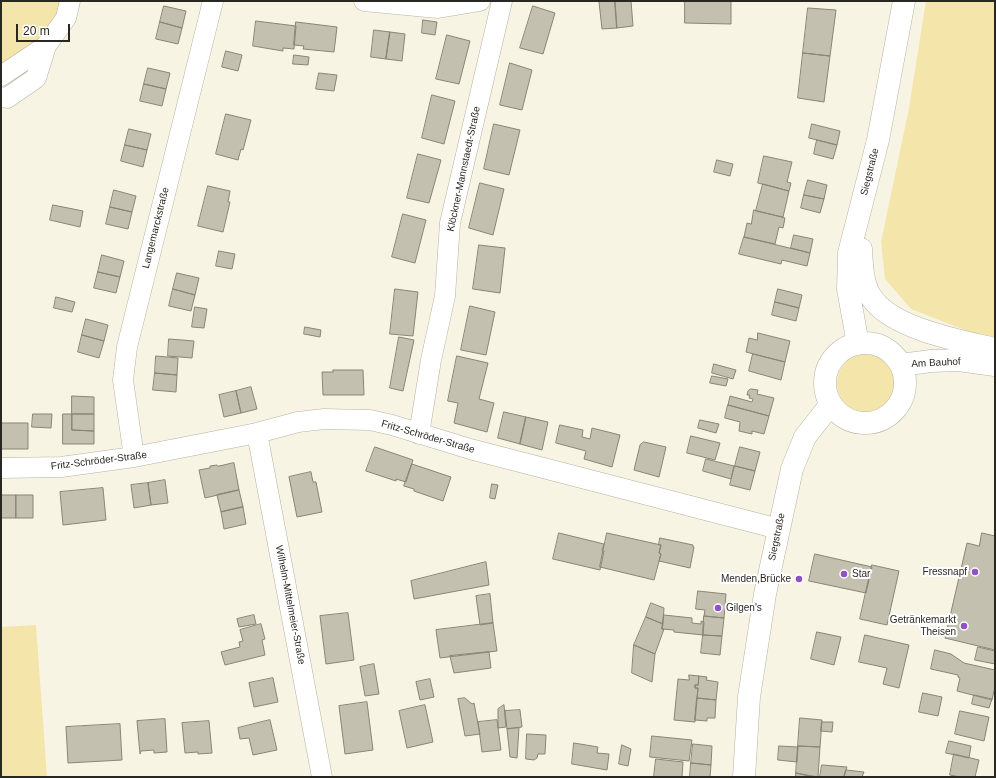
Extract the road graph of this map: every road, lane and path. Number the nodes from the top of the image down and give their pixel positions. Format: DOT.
graph roads {
  1 [pos="70,1"];
  2 [pos="213,1"];
  3 [pos="364,1"];
  4 [pos="480,1"];
  5 [pos="502,1"];
  6 [pos="904,1"];
  7 [pos="46,46"];
  8 [pos="1,76"];
  9 [pos="1,97"];
  10 [pos="859,217"];
  11 [pos="858,344"];
  12 [pos="995,349"];
  13 [pos="901,365"];
  14 [pos="995,365"];
  15 [pos="831,404"];
  16 [pos="257,433"];
  17 [pos="419,434"];
  18 [pos="134,457"];
  19 [pos="1,468"];
  20 [pos="779,529"];
  21 [pos="322,777"];
  22 [pos="744,777"];
  1 -- 7 [label="street"];
  2 -- 18 [label="street, Langemarckstraße"];
  3 -- 4 [label="street"];
  5 -- 17 [label="street, Klöckner-Mannstaedt-Straße"];
  6 -- 10 [label="main road, Siegstraße"];
  7 -- 8 [label="street"];
  7 -- 9 [label="street"];
  10 -- 11 [label="main road, Siegstraße"];
  10 -- 12 [label="main road"];
  11 -- 13 [label="main road"];
  11 -- 15 [label="main road"];
  13 -- 14 [label="main road, Am Bauhof"];
  13 -- 15 [label="main road"];
  15 -- 20 [label="main road, Siegstraße"];
  16 -- 17 [label="street, Fritz-Schröder-Straße"];
  16 -- 18 [label="street, Fritz-Schröder-Straße"];
  16 -- 21 [label="street, Wilhelm-Mittelmeier-Straße"];
  17 -- 20 [label="street, Fritz-Schröder-Straße"];
  18 -- 19 [label="street, Fritz-Schröder-Straße"];
  20 -- 22 [label="main road, Siegstraße"];
}
